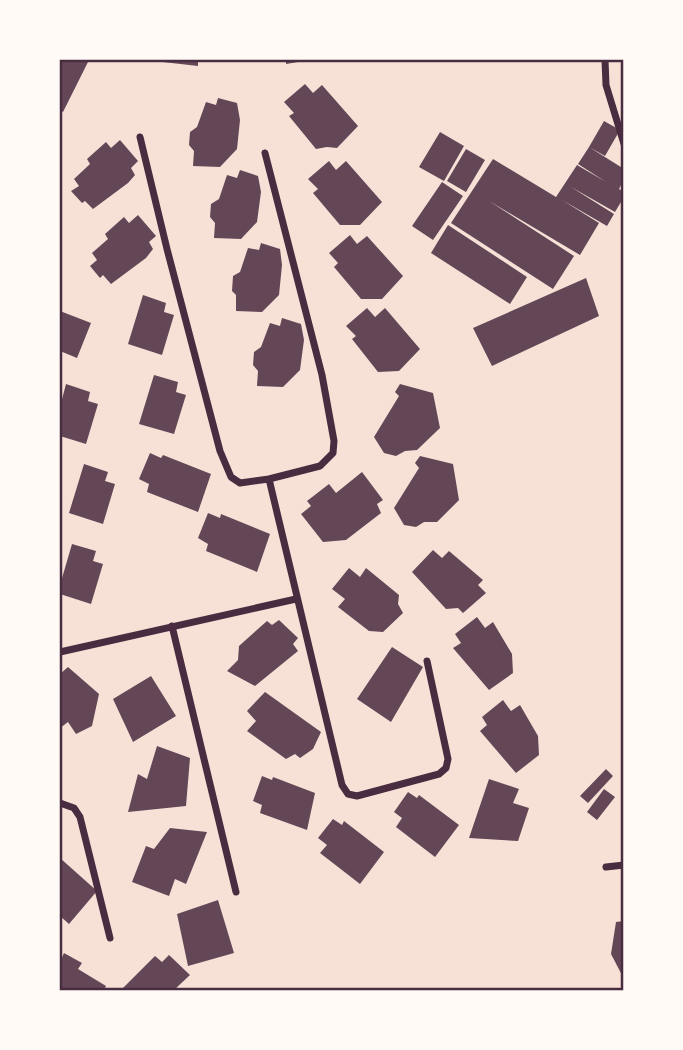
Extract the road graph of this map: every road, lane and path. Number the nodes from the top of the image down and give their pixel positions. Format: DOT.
graph roads {
  1 [pos="605,60"];
  2 [pos="140,136"];
  3 [pos="624,144"];
  4 [pos="265,153"];
  5 [pos="269,479"];
  6 [pos="296,599"];
  7 [pos="172,626"];
  8 [pos="60,652"];
  9 [pos="427,661"];
  10 [pos="60,803"];
  11 [pos="624,865"];
  12 [pos="606,867"];
  13 [pos="236,892"];
  14 [pos="110,938"];
  1 -- 3 [label="street"];
  2 -- 5 [label="street"];
  4 -- 5 [label="street"];
  5 -- 6 [label="street"];
  6 -- 7 [label="street"];
  6 -- 9 [label="street"];
  7 -- 8 [label="street"];
  7 -- 13 [label="street"];
  10 -- 14 [label="street"];
  11 -- 12 [label="street"];
}
